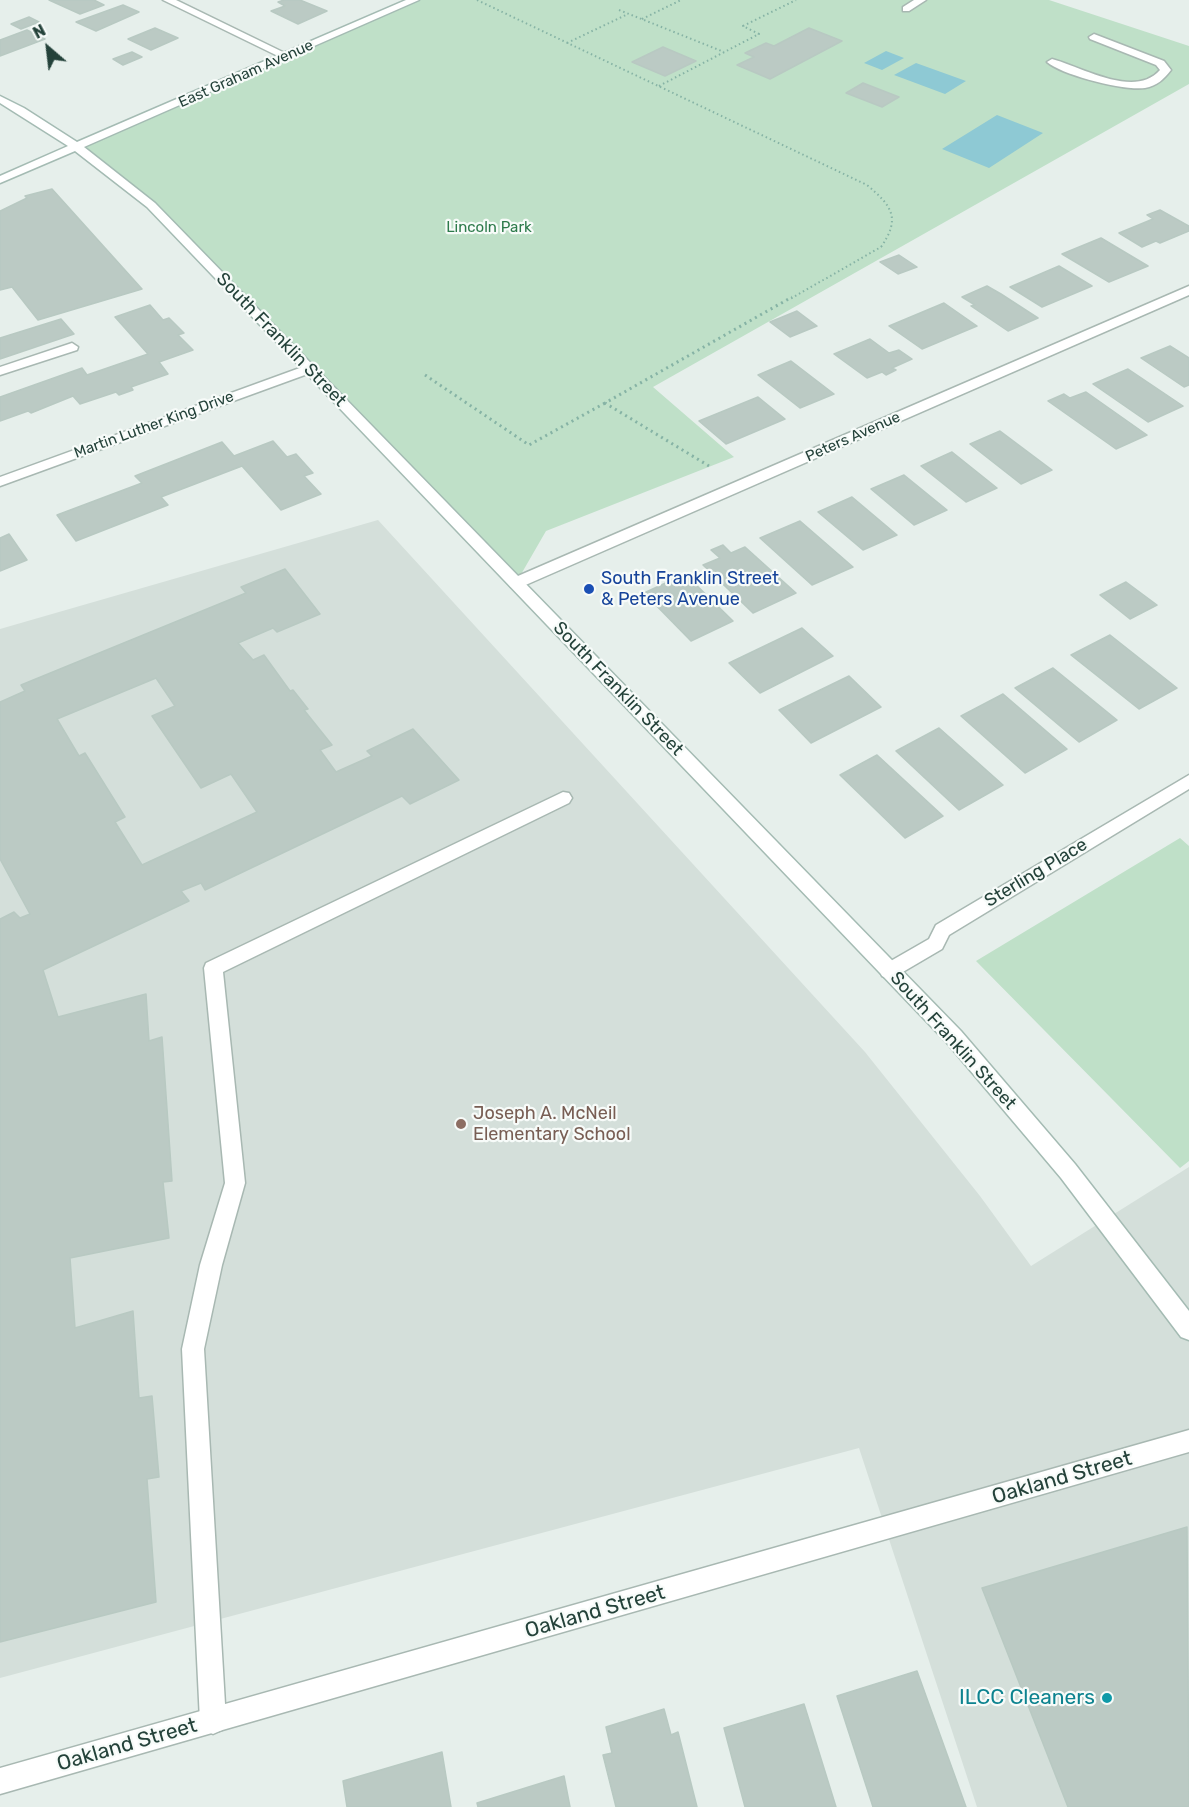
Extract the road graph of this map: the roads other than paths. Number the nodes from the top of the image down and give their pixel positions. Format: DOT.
graph roads {
  1 [pos="168,0"];
  2 [pos="414,0"];
  3 [pos="921,0"];
  4 [pos="906,9"];
  5 [pos="1094,37"];
  6 [pos="286,56"];
  7 [pos="1052,62"];
  8 [pos="0,99"];
  9 [pos="78,147"];
  10 [pos="0,180"];
  11 [pos="1189,290"];
  12 [pos="72,347"];
  13 [pos="308,369"];
  14 [pos="0,371"];
  15 [pos="0,481"];
  16 [pos="516,583"];
  17 [pos="1189,781"];
  18 [pos="563,798"];
  19 [pos="889,971"];
  20 [pos="1189,1329"];
  21 [pos="1189,1441"];
  22 [pos="213,1721"];
  23 [pos="0,1781"];
  1 -- 6 [label="street"];
  2 -- 6 [label="street, East Graham Avenue"];
  3 -- 4 [label="street"];
  5 -- 7 [label="street"];
  6 -- 9 [label="street, East Graham Avenue"];
  8 -- 9 [label="street, South Franklin Street"];
  9 -- 10 [label="street, East Graham Avenue"];
  9 -- 13 [label="street, South Franklin Street"];
  11 -- 16 [label="street, Peters Avenue"];
  12 -- 14 [label="street"];
  13 -- 15 [label="street, Martin Luther King Drive"];
  13 -- 16 [label="street, South Franklin Street"];
  16 -- 19 [label="street, South Franklin Street"];
  17 -- 19 [label="street, Sterling Place"];
  18 -- 22 [label="street"];
  19 -- 20 [label="street, South Franklin Street"];
  21 -- 22 [label="street, Oakland Street"];
  22 -- 23 [label="street, Oakland Street"];
}
